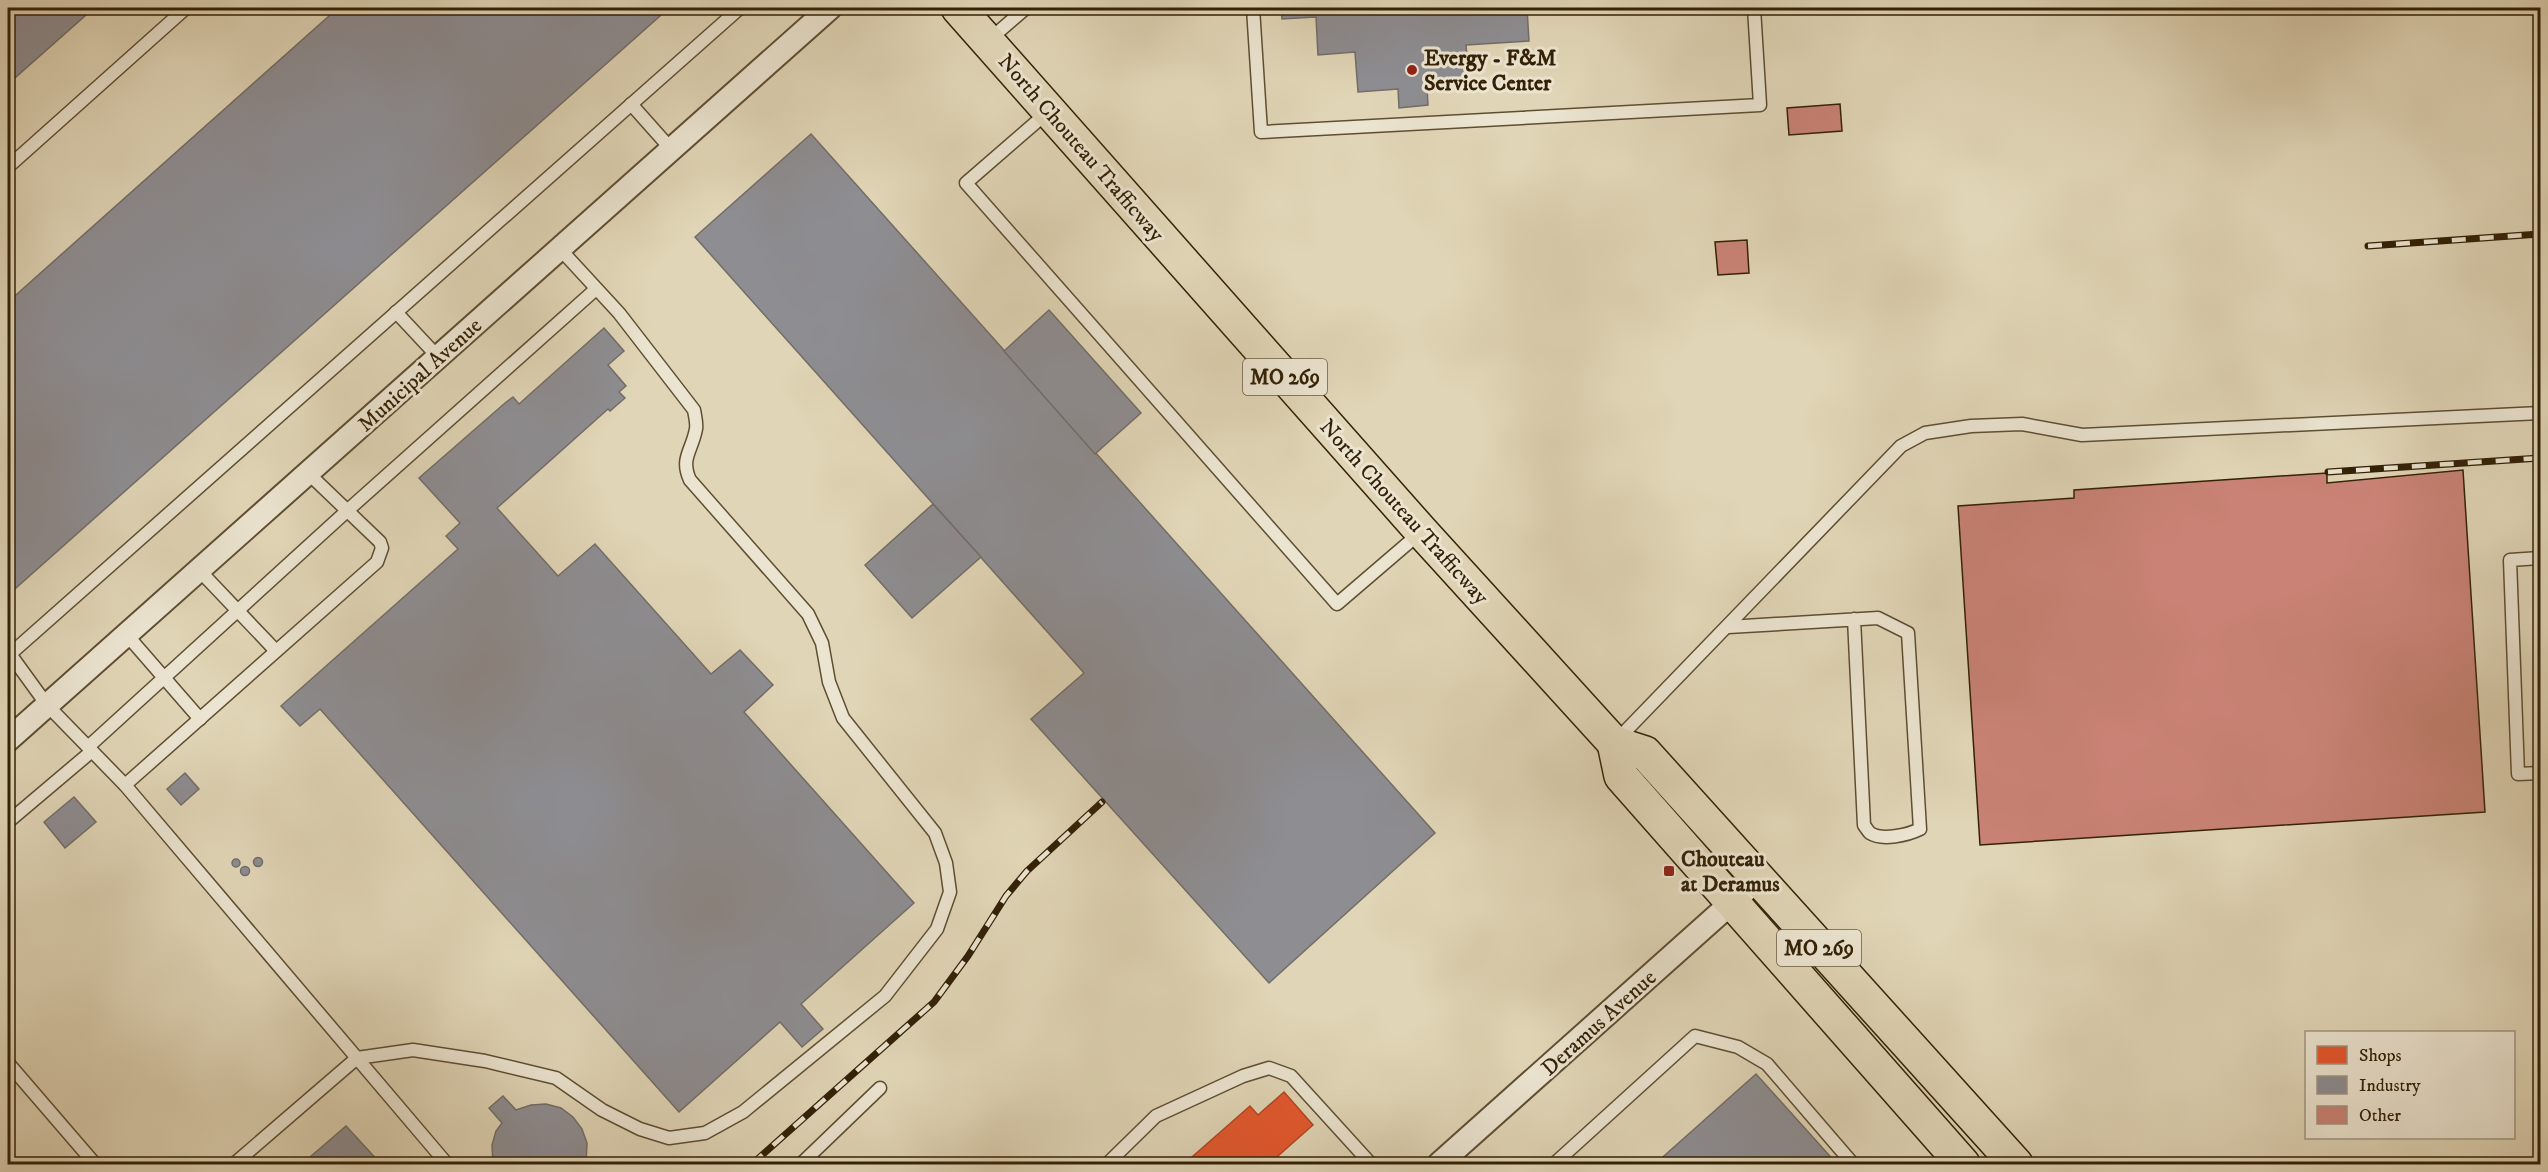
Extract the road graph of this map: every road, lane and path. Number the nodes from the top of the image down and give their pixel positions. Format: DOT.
graph roads {
  1 [pos="186,8"];
  2 [pos="740,8"];
  3 [pos="830,8"];
  4 [pos="958,8"];
  5 [pos="1026,8"];
  6 [pos="1253,8"];
  7 [pos="1754,8"];
  8 [pos="988,41"];
  9 [pos="631,104"];
  10 [pos="1050,111"];
  11 [pos="671,149"];
  12 [pos="8,167"];
  13 [pos="560,249"];
  14 [pos="596,289"];
  15 [pos="396,312"];
  16 [pos="438,357"];
  17 [pos="2541,413"];
  18 [pos="308,473"];
  19 [pos="348,510"];
  20 [pos="1422,532"];
  21 [pos="2541,558"];
  22 [pos="199,570"];
  23 [pos="238,611"];
  24 [pos="1854,619"];
  25 [pos="1728,627"];
  26 [pos="126,634"];
  27 [pos="276,651"];
  28 [pos="9,655"];
  29 [pos="164,678"];
  30 [pos="47,705"];
  31 [pos="200,719"];
  32 [pos="8,740"];
  33 [pos="1614,743"];
  34 [pos="90,749"];
  35 [pos="2541,773"];
  36 [pos="125,785"];
  37 [pos="8,822"];
  38 [pos="1757,880"];
  39 [pos="1732,902"];
  40 [pos="357,1058"];
  41 [pos="8,1064"];
  42 [pos="880,1088"];
  43 [pos="95,1164"];
  44 [pos="234,1164"];
  45 [pos="447,1164"];
  46 [pos="801,1164"];
  47 [pos="1107,1164"];
  48 [pos="1371,1164"];
  49 [pos="1439,1164"];
  50 [pos="1554,1164"];
  51 [pos="1853,1164"];
  52 [pos="1963,1164"];
  53 [pos="2016,1164"];
  1 -- 12 [label="lane"];
  2 -- 9 [label="lane"];
  3 -- 11 [label="street, Municipal Avenue"];
  4 -- 8 [label="main road, North Chouteau Trafficway / MO 269"];
  5 -- 8 [label="lane"];
  6 -- 7 [label="lane"];
  8 -- 10 [label="main road, North Chouteau Trafficway / MO 269"];
  9 -- 11 [label="lane"];
  9 -- 15 [label="lane"];
  10 -- 20 [label="main road, North Chouteau Trafficway / MO 269"];
  10 -- 20 [label="lane"];
  11 -- 13 [label="street, Municipal Avenue"];
  13 -- 14 [label="lane"];
  13 -- 16 [label="street, Municipal Avenue"];
  14 -- 19 [label="lane"];
  14 -- 40 [label="lane"];
  15 -- 16 [label="lane"];
  15 -- 28 [label="lane"];
  16 -- 18 [label="street, Municipal Avenue"];
  17 -- 25 [label="lane"];
  18 -- 19 [label="lane"];
  18 -- 22 [label="street, Municipal Avenue"];
  19 -- 23 [label="lane"];
  19 -- 27 [label="lane"];
  20 -- 33 [label="main road, North Chouteau Trafficway / MO 269"];
  21 -- 35 [label="lane"];
  22 -- 23 [label="lane"];
  22 -- 26 [label="street, Municipal Avenue"];
  23 -- 27 [label="lane"];
  23 -- 29 [label="lane"];
  24 -- 24 [label="lane"];
  24 -- 25 [label="lane"];
  25 -- 33 [label="lane"];
  26 -- 29 [label="lane"];
  26 -- 30 [label="street, Municipal Avenue"];
  27 -- 31 [label="lane"];
  28 -- 30 [label="lane"];
  29 -- 31 [label="lane"];
  29 -- 34 [label="lane"];
  30 -- 32 [label="street, Municipal Avenue"];
  30 -- 34 [label="lane"];
  31 -- 36 [label="lane"];
  33 -- 38 [label="main road, North Chouteau Trafficway / MO 269"];
  33 -- 39 [label="main road, MO 269"];
  34 -- 36 [label="lane"];
  34 -- 37 [label="lane"];
  36 -- 40 [label="lane"];
  38 -- 39 [label="street, Deramus Avenue"];
  38 -- 53 [label="main road, North Chouteau Trafficway / MO 269"];
  39 -- 49 [label="street, Deramus Avenue"];
  39 -- 52 [label="main road, MO 269"];
  40 -- 44 [label="lane"];
  40 -- 45 [label="lane"];
  41 -- 43 [label="lane"];
  42 -- 46 [label="lane"];
  47 -- 48 [label="lane"];
  50 -- 51 [label="lane"];
}
